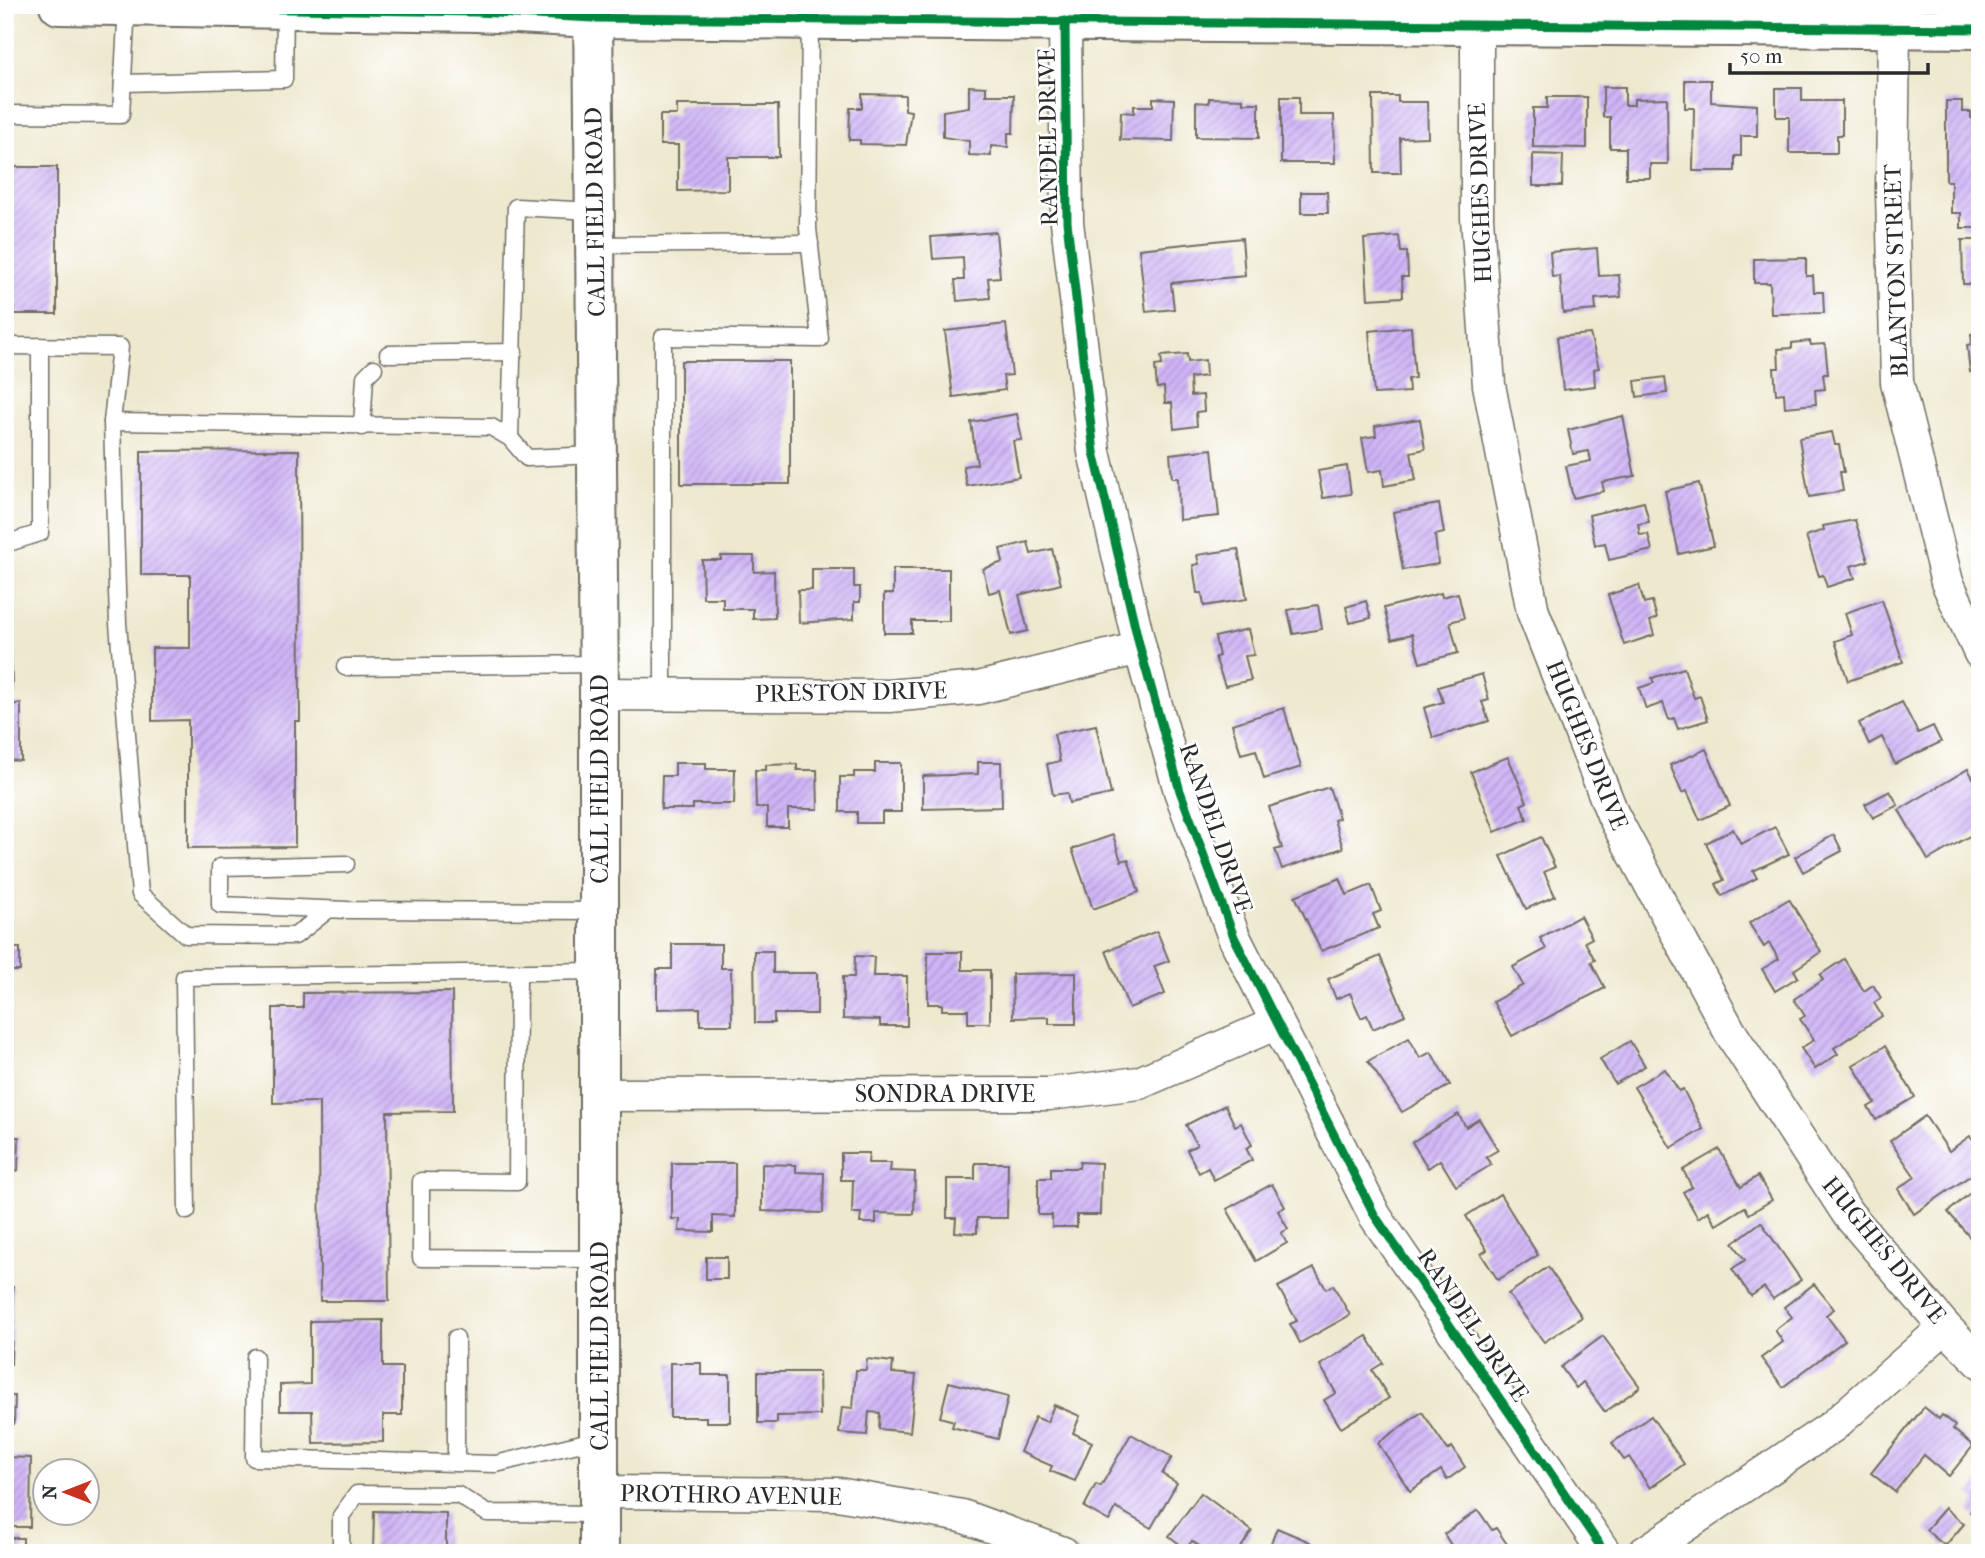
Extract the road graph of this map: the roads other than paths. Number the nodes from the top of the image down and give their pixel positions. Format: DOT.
graph roads {
  1 [pos="59,5"];
  2 [pos="127,6"];
  3 [pos="216,7"];
  4 [pos="285,9"];
  5 [pos="593,12"];
  6 [pos="1888,17"];
  7 [pos="810,20"];
  8 [pos="1065,21"];
  9 [pos="1477,25"];
  10 [pos="1980,29"];
  11 [pos="122,83"];
  12 [pos="5,114"];
  13 [pos="595,228"];
  14 [pos="810,243"];
  15 [pos="5,346"];
  16 [pos="40,346"];
  17 [pos="514,352"];
  18 [pos="388,354"];
  19 [pos="374,368"];
  20 [pos="112,422"];
  21 [pos="362,427"];
  22 [pos="510,439"];
  23 [pos="597,455"];
  24 [pos="5,544"];
  25 [pos="1140,648"];
  26 [pos="1980,653"];
  27 [pos="345,667"];
  28 [pos="599,679"];
  29 [pos="663,694"];
  30 [pos="346,864"];
  31 [pos="328,909"];
  32 [pos="600,911"];
  33 [pos="599,971"];
  34 [pos="517,972"];
  35 [pos="1277,1023"];
  36 [pos="599,1095"];
  37 [pos="187,1211"];
  38 [pos="600,1259"];
  39 [pos="1945,1327"];
  40 [pos="456,1338"];
  41 [pos="255,1357"];
  42 [pos="1980,1362"];
  43 [pos="601,1438"];
  44 [pos="456,1463"];
  45 [pos="600,1503"];
  46 [pos="341,1553"];
  47 [pos="599,1553"];
  48 [pos="1063,1553"];
  49 [pos="1605,1553"];
  50 [pos="1644,1553"];
  1 -- 2 [label="street"];
  2 -- 3 [label="street"];
  2 -- 11 [label="lane"];
  3 -- 4 [label="street"];
  4 -- 5 [label="street"];
  4 -- 11 [label="lane"];
  5 -- 7 [label="street"];
  5 -- 13 [label="street, CALL FIELD ROAD"];
  6 -- 9 [label="street"];
  6 -- 10 [label="street"];
  6 -- 26 [label="street, BLANTON STREET"];
  7 -- 8 [label="street"];
  7 -- 14 [label="lane"];
  8 -- 9 [label="street"];
  8 -- 25 [label="street, RANDEL DRIVE"];
  9 -- 39 [label="street, HUGHES DRIVE"];
  11 -- 12 [label="lane"];
  13 -- 14 [label="lane"];
  13 -- 17 [label="lane"];
  13 -- 23 [label="street, CALL FIELD ROAD"];
  14 -- 29 [label="lane"];
  15 -- 16 [label="lane"];
  16 -- 20 [label="lane"];
  16 -- 24 [label="lane"];
  17 -- 18 [label="lane"];
  17 -- 22 [label="lane"];
  19 -- 21 [label="lane"];
  20 -- 21 [label="lane"];
  20 -- 31 [label="lane"];
  21 -- 22 [label="lane"];
  22 -- 23 [label="lane"];
  23 -- 28 [label="street, CALL FIELD ROAD"];
  25 -- 29 [label="street, PRESTON DRIVE"];
  25 -- 35 [label="street, RANDEL DRIVE"];
  27 -- 28 [label="lane"];
  28 -- 29 [label="street, PRESTON DRIVE"];
  28 -- 32 [label="street, CALL FIELD ROAD"];
  30 -- 31 [label="lane"];
  31 -- 32 [label="lane"];
  32 -- 33 [label="street, CALL FIELD ROAD"];
  33 -- 34 [label="lane"];
  33 -- 36 [label="street, CALL FIELD ROAD"];
  34 -- 37 [label="lane"];
  34 -- 38 [label="lane"];
  35 -- 36 [label="street, SONDRA DRIVE"];
  35 -- 49 [label="street, RANDEL DRIVE"];
  36 -- 38 [label="street, CALL FIELD ROAD"];
  38 -- 43 [label="street, CALL FIELD ROAD"];
  39 -- 42 [label="street, HUGHES DRIVE"];
  39 -- 50 [label="street"];
  40 -- 44 [label="lane"];
  41 -- 44 [label="lane"];
  43 -- 44 [label="lane"];
  43 -- 45 [label="street, CALL FIELD ROAD"];
  45 -- 46 [label="lane"];
  45 -- 47 [label="street, CALL FIELD ROAD"];
  45 -- 48 [label="street, PROTHRO AVENUE"];
}
